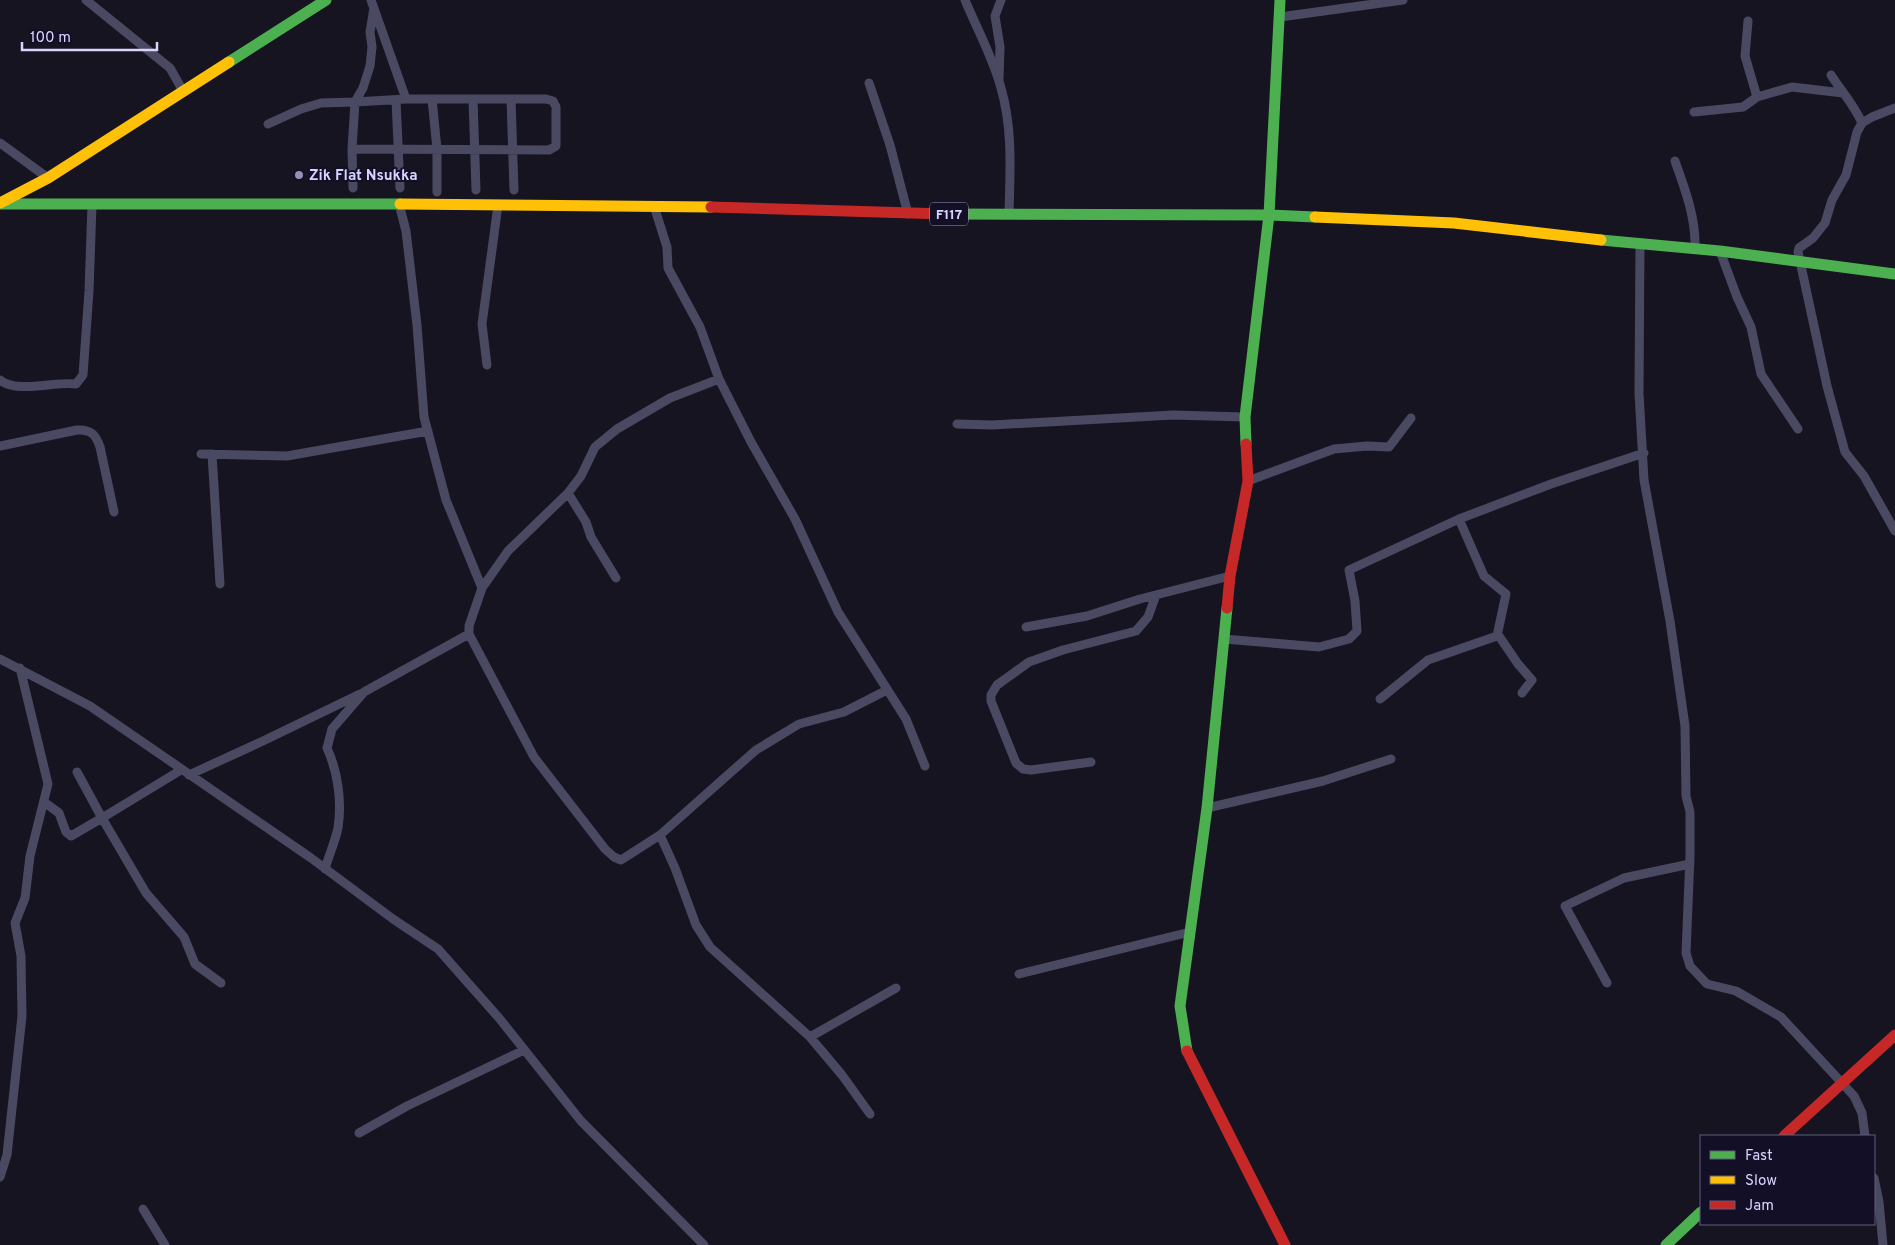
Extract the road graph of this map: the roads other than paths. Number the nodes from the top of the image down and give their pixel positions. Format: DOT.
graph roads {
  1 [pos="86,0"];
  2 [pos="326,0"];
  3 [pos="965,0"];
  4 [pos="1001,0"];
  5 [pos="1280,0"];
  6 [pos="1403,0"];
  7 [pos="373,4"];
  8 [pos="1280,17"];
  9 [pos="1748,21"];
  10 [pos="1831,75"];
  11 [pos="999,81"];
  12 [pos="869,83"];
  13 [pos="184,91"];
  14 [pos="1843,93"];
  15 [pos="1757,97"];
  16 [pos="406,99"];
  17 [pos="432,99"];
  18 [pos="473,99"];
  19 [pos="511,99"];
  20 [pos="396,100"];
  21 [pos="355,102"];
  22 [pos="1856,108"];
  23 [pos="1895,108"];
  24 [pos="1694,112"];
  25 [pos="1872,116"];
  26 [pos="1862,123"];
  27 [pos="268,124"];
  28 [pos="0,143"];
  29 [pos="352,149"];
  30 [pos="399,149"];
  31 [pos="437,149"];
  32 [pos="475,149"];
  33 [pos="514,150"];
  34 [pos="1675,161"];
  35 [pos="48,178"];
  36 [pos="353,188"];
  37 [pos="400,188"];
  38 [pos="476,190"];
  39 [pos="514,190"];
  40 [pos="437,192"];
  41 [pos="0,204"];
  42 [pos="399,204"];
  43 [pos="92,205"];
  44 [pos="498,205"];
  45 [pos="654,206"];
  46 [pos="908,214"];
  47 [pos="1009,214"];
  48 [pos="1269,215"];
  49 [pos="1640,244"];
  50 [pos="1695,248"];
  51 [pos="1720,251"];
  52 [pos="1800,263"];
  53 [pos="1895,274"];
  54 [pos="487,365"];
  55 [pos="719,379"];
  56 [pos="0,380"];
  57 [pos="1245,417"];
  58 [pos="1411,418"];
  59 [pos="956,424"];
  60 [pos="1798,429"];
  61 [pos="428,431"];
  62 [pos="0,446"];
  63 [pos="1644,453"];
  64 [pos="201,454"];
  65 [pos="212,454"];
  66 [pos="1248,481"];
  67 [pos="568,493"];
  68 [pos="114,512"];
  69 [pos="1459,519"];
  70 [pos="1895,531"];
  71 [pos="1230,576"];
  72 [pos="616,578"];
  73 [pos="220,584"];
  74 [pos="482,588"];
  75 [pos="1156,595"];
  76 [pos="1026,627"];
  77 [pos="469,634"];
  78 [pos="1497,636"];
  79 [pos="1224,639"];
  80 [pos="0,659"];
  81 [pos="20,668"];
  82 [pos="886,690"];
  83 [pos="364,692"];
  84 [pos="1522,692"];
  85 [pos="1380,699"];
  86 [pos="1391,759"];
  87 [pos="1091,762"];
  88 [pos="925,766"];
  89 [pos="77,772"];
  90 [pos="185,772"];
  91 [pos="44,802"];
  92 [pos="1208,808"];
  93 [pos="102,818"];
  94 [pos="660,835"];
  95 [pos="1690,864"];
  96 [pos="325,869"];
  97 [pos="1190,932"];
  98 [pos="1020,974"];
  99 [pos="221,983"];
  100 [pos="1607,983"];
  101 [pos="896,988"];
  102 [pos="1895,1035"];
  103 [pos="810,1037"];
  104 [pos="524,1050"];
  105 [pos="1842,1083"];
  106 [pos="870,1114"];
  107 [pos="359,1133"];
  108 [pos="1785,1135"];
  109 [pos="1865,1135"];
  110 [pos="0,1177"];
  111 [pos="1875,1182"];
  112 [pos="143,1209"];
  113 [pos="1700,1213"];
  114 [pos="165,1245"];
  115 [pos="704,1245"];
  116 [pos="1285,1245"];
  117 [pos="1666,1245"];
  118 [pos="1884,1245"];
  1 -- 13 [label="street"];
  2 -- 13 [label="main road"];
  3 -- 11 [label="street"];
  4 -- 11 [label="street"];
  5 -- 8 [label="main road"];
  6 -- 8 [label="street"];
  7 -- 16 [label="street"];
  7 -- 21 [label="street"];
  8 -- 48 [label="main road"];
  9 -- 15 [label="street"];
  10 -- 14 [label="street"];
  11 -- 47 [label="street"];
  12 -- 46 [label="street"];
  13 -- 35 [label="main road"];
  14 -- 15 [label="street"];
  14 -- 22 [label="street"];
  15 -- 24 [label="street"];
  16 -- 17 [label="street"];
  16 -- 20 [label="street"];
  17 -- 18 [label="street"];
  17 -- 31 [label="street"];
  18 -- 19 [label="street"];
  18 -- 32 [label="street"];
  19 -- 33 [label="street"];
  19 -- 33 [label="street"];
  20 -- 21 [label="street"];
  20 -- 30 [label="street"];
  21 -- 27 [label="street"];
  21 -- 29 [label="street"];
  22 -- 25 [label="street"];
  22 -- 26 [label="street"];
  23 -- 25 [label="street"];
  25 -- 26 [label="street"];
  26 -- 52 [label="street"];
  28 -- 35 [label="street"];
  29 -- 30 [label="street"];
  29 -- 36 [label="street"];
  30 -- 31 [label="street"];
  30 -- 37 [label="street"];
  31 -- 32 [label="street"];
  31 -- 40 [label="street"];
  32 -- 33 [label="street"];
  32 -- 38 [label="street"];
  33 -- 39 [label="street"];
  34 -- 50 [label="street"];
  35 -- 41 [label="main road"];
  41 -- 43 [label="main road, F117"];
  42 -- 43 [label="main road, F117"];
  42 -- 44 [label="main road, F117"];
  42 -- 61 [label="street"];
  43 -- 56 [label="street"];
  44 -- 45 [label="main road, F117"];
  44 -- 54 [label="street"];
  45 -- 46 [label="main road, F117"];
  45 -- 55 [label="street"];
  46 -- 47 [label="main road, F117"];
  47 -- 48 [label="main road, F117"];
  48 -- 49 [label="main road, F117"];
  48 -- 57 [label="main road"];
  49 -- 50 [label="main road, F117"];
  49 -- 63 [label="street"];
  50 -- 51 [label="main road, F117"];
  51 -- 52 [label="main road, F117"];
  51 -- 60 [label="street"];
  52 -- 53 [label="main road, F117"];
  52 -- 70 [label="street"];
  55 -- 67 [label="street"];
  55 -- 82 [label="street"];
  57 -- 59 [label="street"];
  57 -- 66 [label="main road"];
  58 -- 66 [label="street"];
  61 -- 65 [label="street"];
  61 -- 74 [label="street"];
  62 -- 68 [label="street"];
  63 -- 69 [label="street"];
  63 -- 95 [label="street"];
  64 -- 65 [label="street"];
  65 -- 73 [label="street"];
  66 -- 71 [label="main road"];
  67 -- 72 [label="street"];
  67 -- 74 [label="street"];
  69 -- 78 [label="street"];
  69 -- 79 [label="street"];
  71 -- 75 [label="street"];
  71 -- 79 [label="main road"];
  74 -- 77 [label="street"];
  75 -- 76 [label="street"];
  75 -- 87 [label="street"];
  77 -- 83 [label="street"];
  77 -- 94 [label="street"];
  78 -- 84 [label="street"];
  78 -- 85 [label="street"];
  79 -- 92 [label="main road"];
  80 -- 81 [label="street"];
  81 -- 90 [label="street"];
  81 -- 91 [label="street"];
  82 -- 88 [label="street"];
  82 -- 94 [label="street"];
  83 -- 90 [label="street"];
  83 -- 96 [label="street"];
  86 -- 92 [label="street"];
  89 -- 93 [label="street"];
  90 -- 93 [label="street"];
  90 -- 96 [label="street"];
  91 -- 93 [label="street"];
  91 -- 110 [label="street"];
  92 -- 97 [label="main road"];
  93 -- 99 [label="street"];
  94 -- 103 [label="street"];
  95 -- 100 [label="street"];
  95 -- 105 [label="street"];
  96 -- 104 [label="street"];
  97 -- 98 [label="street"];
  97 -- 116 [label="main road"];
  101 -- 103 [label="street"];
  102 -- 105 [label="main road"];
  103 -- 106 [label="street"];
  104 -- 107 [label="street"];
  104 -- 115 [label="street"];
  105 -- 108 [label="main road"];
  105 -- 109 [label="street"];
  111 -- 118 [label="street"];
  112 -- 114 [label="street"];
  113 -- 117 [label="main road"];
}
